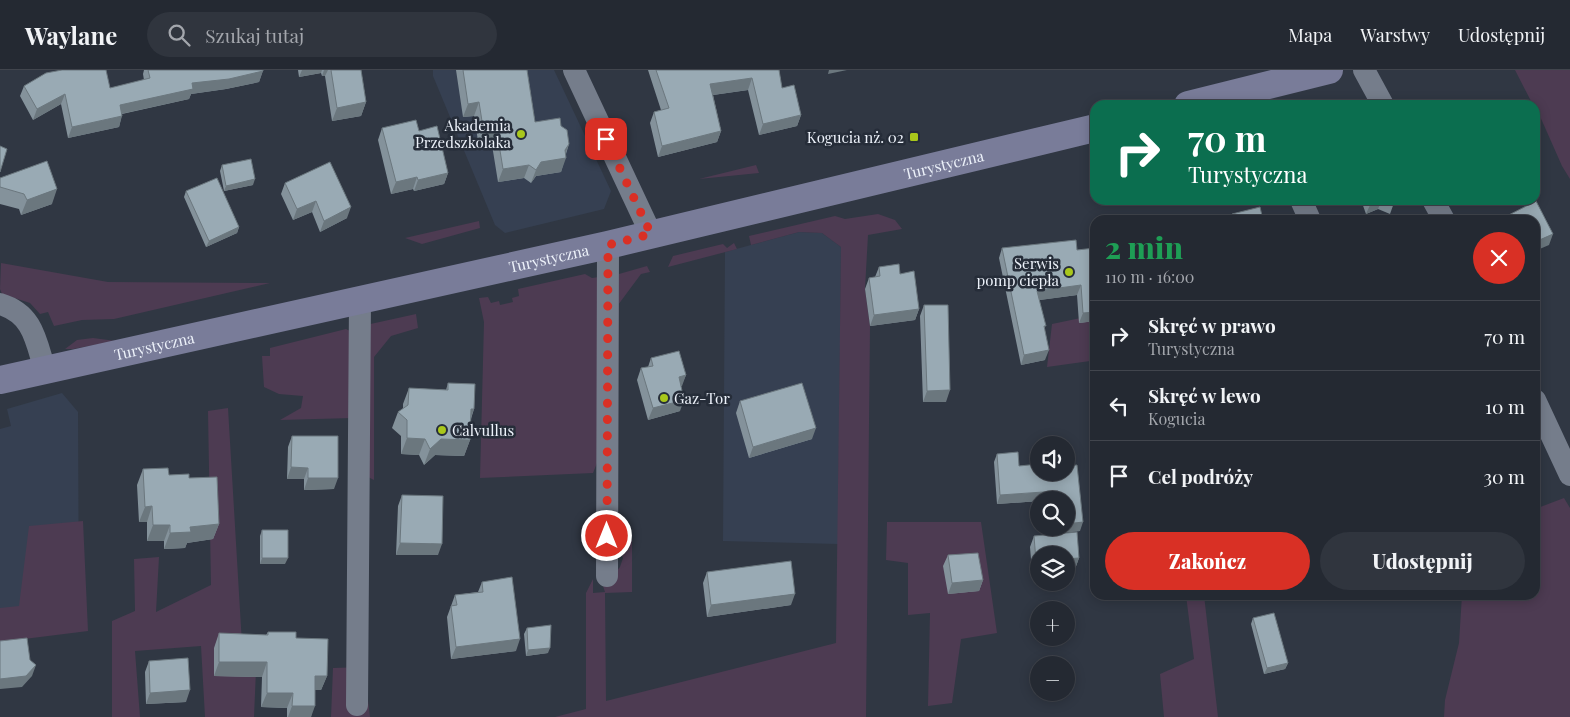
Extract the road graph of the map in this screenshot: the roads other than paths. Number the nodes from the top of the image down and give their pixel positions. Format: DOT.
graph roads {
  1 [pos="574,70"];
  2 [pos="1329,70"];
  3 [pos="1364,70"];
  4 [pos="1256,97"];
  5 [pos="1230,100"];
  6 [pos="1380,100"];
  7 [pos="1090,129"];
  8 [pos="651,234"];
  9 [pos="608,245"];
  10 [pos="360,301"];
  11 [pos="0,304"];
  12 [pos="45,370"];
  13 [pos="0,380"];
  14 [pos="1540,411"];
  15 [pos="1570,475"];
  16 [pos="606,576"];
  17 [pos="357,705"];
  1 -- 8 [label="street"];
  2 -- 4 [label="main road"];
  3 -- 6 [label="street"];
  4 -- 5 [label="main road"];
  7 -- 8 [label="main road, Turystyczna"];
  8 -- 9 [label="main road, Turystyczna"];
  9 -- 10 [label="main road, Turystyczna"];
  9 -- 16 [label="street"];
  10 -- 12 [label="main road, Turystyczna"];
  10 -- 17 [label="street"];
  11 -- 12 [label="street"];
  12 -- 13 [label="main road, Turystyczna"];
  14 -- 15 [label="street"];
}
